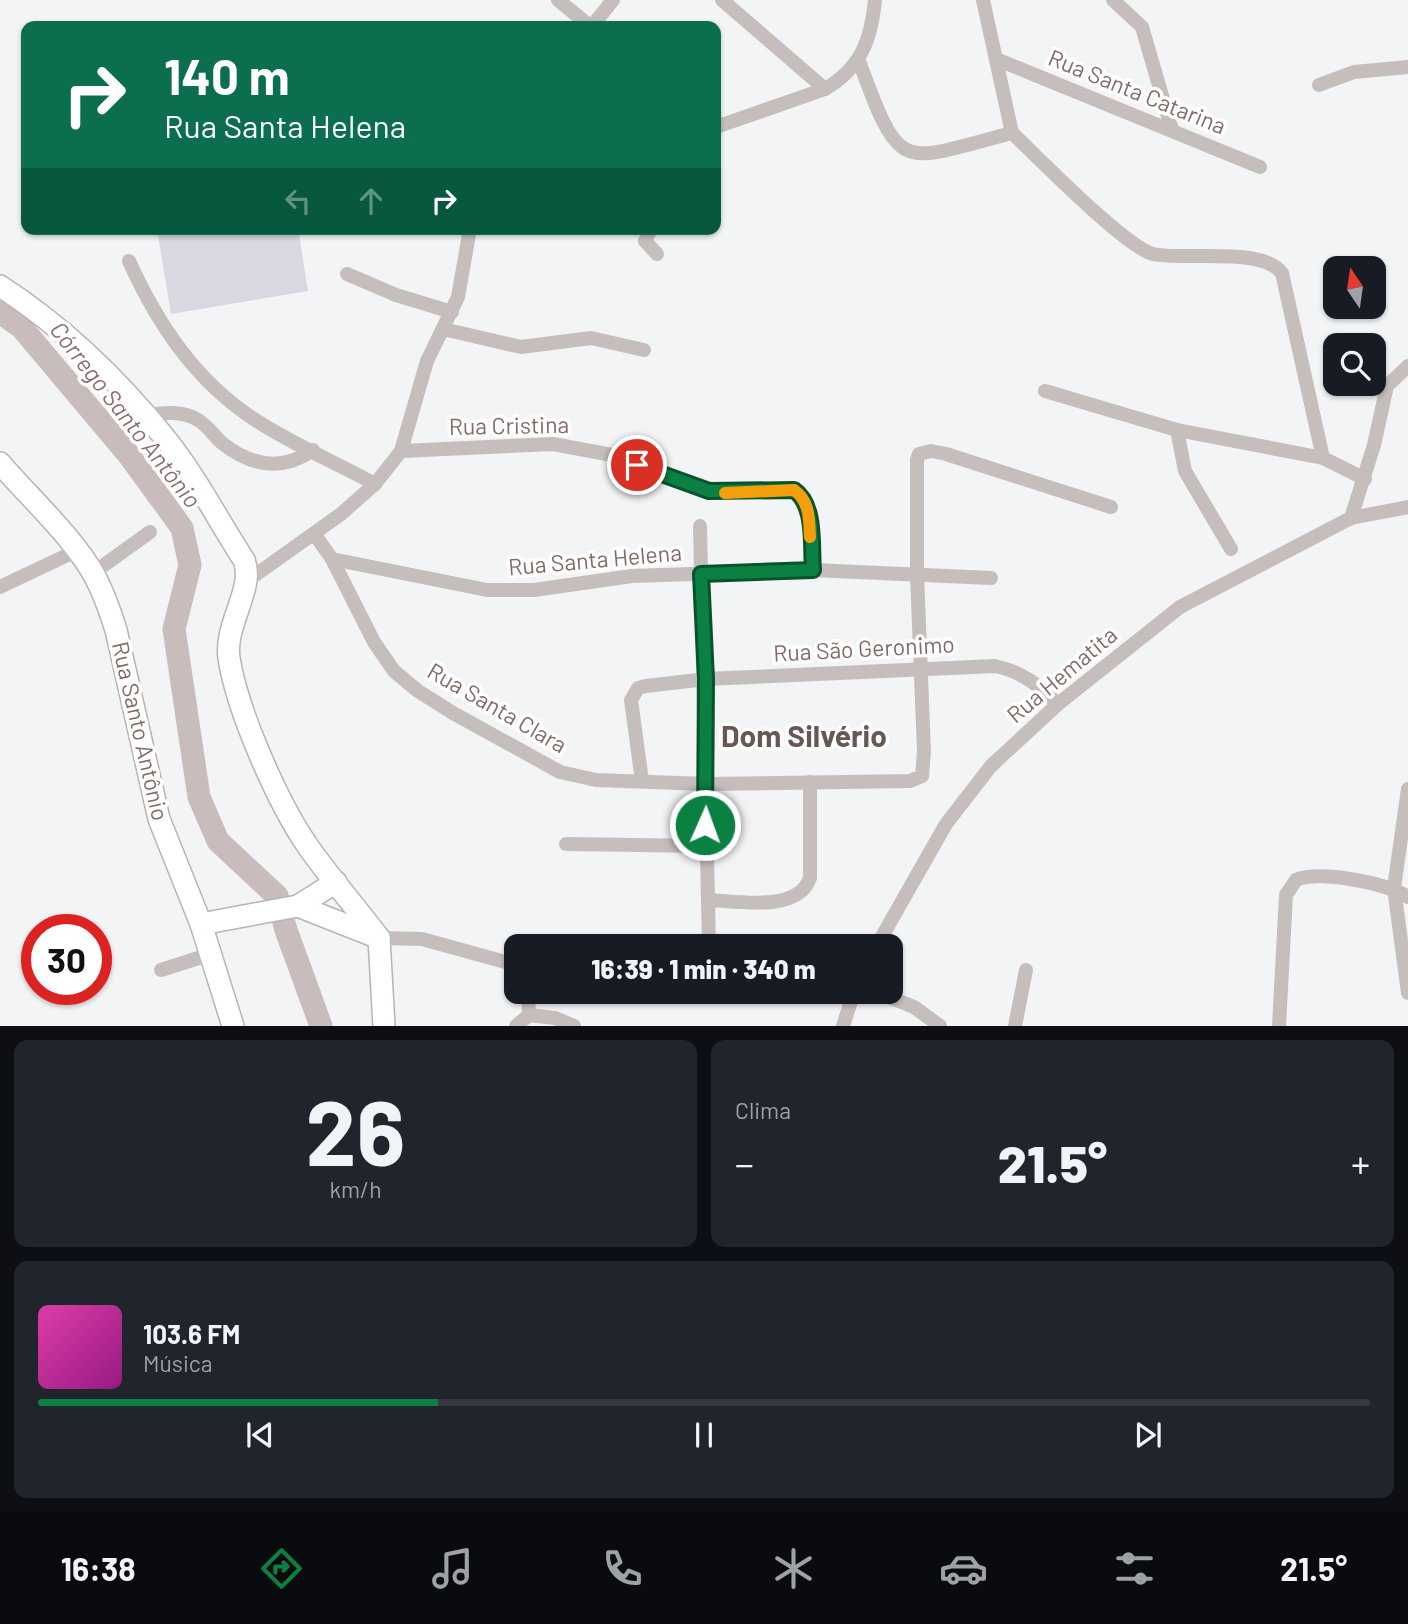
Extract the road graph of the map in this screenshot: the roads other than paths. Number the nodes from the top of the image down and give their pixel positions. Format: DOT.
graph roads {
  1 [pos="558,0"];
  2 [pos="613,0"];
  3 [pos="722,0"];
  4 [pos="875,0"];
  5 [pos="983,0"];
  6 [pos="1112,0"];
  7 [pos="585,21"];
  8 [pos="595,21"];
  9 [pos="996,59"];
  10 [pos="859,61"];
  11 [pos="1408,67"];
  12 [pos="1318,85"];
  13 [pos="825,89"];
  14 [pos="721,125"];
  15 [pos="1172,130"];
  16 [pos="1012,134"];
  17 [pos="1260,167"];
  18 [pos="469,235"];
  19 [pos="648,235"];
  20 [pos="657,254"];
  21 [pos="129,261"];
  22 [pos="347,274"];
  23 [pos="0,286"];
  24 [pos="452,312"];
  25 [pos="443,329"];
  26 [pos="644,350"];
  27 [pos="1408,366"];
  28 [pos="1045,391"];
  29 [pos="144,415"];
  30 [pos="1177,429"];
  31 [pos="313,450"];
  32 [pos="401,451"];
  33 [pos="1323,458"];
  34 [pos="0,463"];
  35 [pos="1365,479"];
  36 [pos="375,484"];
  37 [pos="1111,507"];
  38 [pos="1408,507"];
  39 [pos="1351,518"];
  40 [pos="700,526"];
  41 [pos="150,532"];
  42 [pos="315,535"];
  43 [pos="1231,549"];
  44 [pos="76,551"];
  45 [pos="332,559"];
  46 [pos="813,570"];
  47 [pos="93,573"];
  48 [pos="701,574"];
  49 [pos="917,574"];
  50 [pos="990,578"];
  51 [pos="247,581"];
  52 [pos="0,587"];
  53 [pos="922,671"];
  54 [pos="706,679"];
  55 [pos="1058,704"];
  56 [pos="642,781"];
  57 [pos="810,782"];
  58 [pos="706,785"];
  59 [pos="1408,789"];
  60 [pos="566,844"];
  61 [pos="705,846"];
  62 [pos="336,882"];
  63 [pos="1394,888"];
  64 [pos="1408,897"];
  65 [pos="708,900"];
  66 [pos="295,907"];
  67 [pos="201,924"];
  68 [pos="709,934"];
  69 [pos="883,934"];
  70 [pos="379,938"];
  71 [pos="211,954"];
  72 [pos="504,962"];
  73 [pos="161,970"];
  74 [pos="1026,970"];
  75 [pos="1408,993"];
  76 [pos="903,1003"];
  77 [pos="529,1004"];
  78 [pos="850,1004"];
  79 [pos="529,1015"];
  80 [pos="233,1026"];
  81 [pos="384,1026"];
  82 [pos="516,1026"];
  83 [pos="574,1026"];
  84 [pos="844,1026"];
  85 [pos="940,1026"];
  86 [pos="1015,1026"];
  87 [pos="1279,1026"];
  1 -- 7 [label="street"];
  2 -- 8 [label="street"];
  3 -- 13 [label="street"];
  4 -- 10 [label="street"];
  5 -- 9 [label="street"];
  6 -- 15 [label="street"];
  9 -- 15 [label="street, Rua Santa Catarina"];
  9 -- 16 [label="street"];
  10 -- 13 [label="street"];
  10 -- 16 [label="street"];
  11 -- 12 [label="street"];
  13 -- 14 [label="street"];
  15 -- 17 [label="street, Rua Santa Catarina"];
  16 -- 33 [label="street"];
  18 -- 24 [label="street"];
  19 -- 20 [label="street"];
  21 -- 31 [label="street"];
  22 -- 24 [label="street"];
  23 -- 29 [label="main road"];
  24 -- 25 [label="street"];
  25 -- 26 [label="street"];
  25 -- 32 [label="street"];
  27 -- 35 [label="street"];
  28 -- 30 [label="street"];
  29 -- 31 [label="street"];
  29 -- 51 [label="main road"];
  30 -- 33 [label="street"];
  30 -- 43 [label="street"];
  31 -- 36 [label="street"];
  32 -- 36 [label="street"];
  32 -- 46 [label="street, Rua Cristina"];
  33 -- 35 [label="street"];
  34 -- 44 [label="main road, Rua Santo Antônio"];
  35 -- 39 [label="street"];
  36 -- 42 [label="street"];
  37 -- 49 [label="street"];
  38 -- 39 [label="street, Rua Hematita"];
  39 -- 55 [label="street, Rua Hematita"];
  40 -- 48 [label="street"];
  41 -- 47 [label="street"];
  42 -- 45 [label="street, Rua Santa Clara"];
  42 -- 51 [label="street"];
  44 -- 47 [label="main road, Rua Santo Antônio"];
  44 -- 52 [label="street"];
  45 -- 48 [label="street, Rua Santa Helena"];
  45 -- 56 [label="street, Rua Santa Clara"];
  46 -- 48 [label="street, Rua Santa Helena"];
  46 -- 49 [label="street, Rua Santa Helena"];
  47 -- 67 [label="main road, Rua Santo Antônio"];
  48 -- 54 [label="street"];
  49 -- 50 [label="street, Rua Santa Helena"];
  49 -- 53 [label="street"];
  51 -- 62 [label="main road"];
  53 -- 54 [label="street, Rua São Geronimo"];
  53 -- 55 [label="street, Rua São Geronimo"];
  53 -- 57 [label="street, Rua Santa Clara"];
  54 -- 56 [label="street, Rua São Geronimo"];
  54 -- 58 [label="street"];
  55 -- 69 [label="street, Rua Hematita"];
  56 -- 58 [label="street, Rua Santa Clara"];
  57 -- 58 [label="street, Rua Santa Clara"];
  57 -- 65 [label="street"];
  58 -- 61 [label="street"];
  59 -- 63 [label="street"];
  60 -- 61 [label="street"];
  61 -- 65 [label="street"];
  62 -- 66 [label="main road"];
  62 -- 70 [label="main road"];
  63 -- 64 [label="street"];
  63 -- 75 [label="street"];
  63 -- 87 [label="street"];
  65 -- 68 [label="street"];
  66 -- 67 [label="main road"];
  66 -- 70 [label="main road"];
  67 -- 71 [label="main road, Rua Santo Antônio"];
  70 -- 72 [label="street"];
  70 -- 81 [label="main road"];
  71 -- 73 [label="street"];
  71 -- 80 [label="main road, Rua Santo Antônio"];
  74 -- 86 [label="street"];
  76 -- 85 [label="street"];
  77 -- 79 [label="street"];
  78 -- 84 [label="street"];
  79 -- 82 [label="street"];
  79 -- 83 [label="street"];
}
